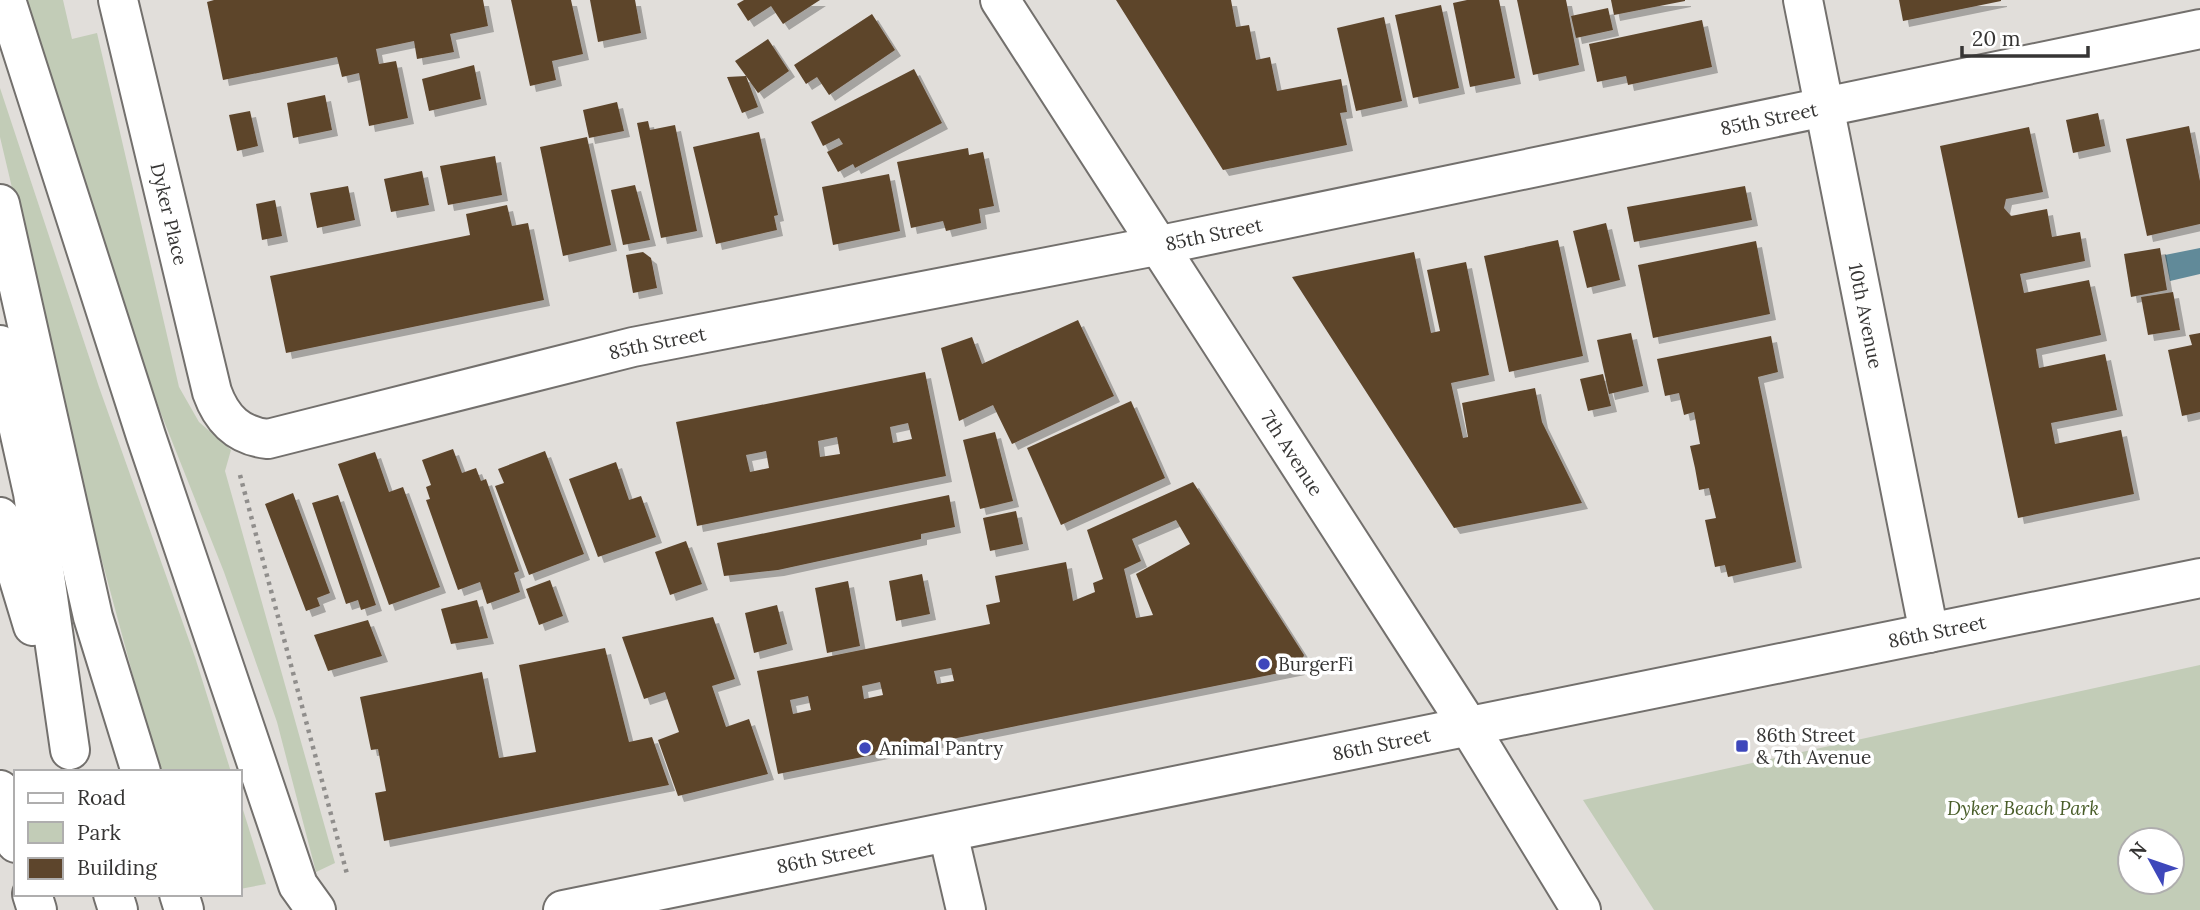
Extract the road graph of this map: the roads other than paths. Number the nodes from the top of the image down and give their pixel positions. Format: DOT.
graph roads {
  1 [pos="6,0"];
  2 [pos="118,0"];
  3 [pos="1000,0"];
  4 [pos="1803,0"];
  5 [pos="2200,29"];
  6 [pos="1825,107"];
  7 [pos="0,204"];
  8 [pos="1156,246"];
  9 [pos="0,345"];
  10 [pos="232,425"];
  11 [pos="0,517"];
  12 [pos="2200,578"];
  13 [pos="1929,633"];
  14 [pos="1469,727"];
  15 [pos="73,761"];
  16 [pos="140,770"];
  17 [pos="0,790"];
  18 [pos="948,834"];
  19 [pos="14,836"];
  20 [pos="316,910"];
  21 [pos="563,910"];
  22 [pos="965,910"];
  23 [pos="1580,910"];
  1 -- 20 [label="main road"];
  2 -- 10 [label="main road, Dyker Place"];
  3 -- 8 [label="main road, 7th Avenue"];
  4 -- 6 [label="main road, 10th Avenue"];
  5 -- 6 [label="main road, 85th Street"];
  6 -- 8 [label="main road, 85th Street"];
  6 -- 13 [label="main road, 10th Avenue"];
  7 -- 16 [label="main road"];
  8 -- 10 [label="main road, 85th Street"];
  8 -- 14 [label="main road, 7th Avenue"];
  9 -- 15 [label="main road"];
  11 -- 15 [label="main road"];
  12 -- 13 [label="main road, 86th Street"];
  13 -- 14 [label="main road, 86th Street"];
  14 -- 18 [label="main road, 86th Street"];
  14 -- 23 [label="main road, 7th Avenue"];
  17 -- 19 [label="main road"];
  18 -- 21 [label="main road, 86th Street"];
  18 -- 22 [label="main road"];
}
